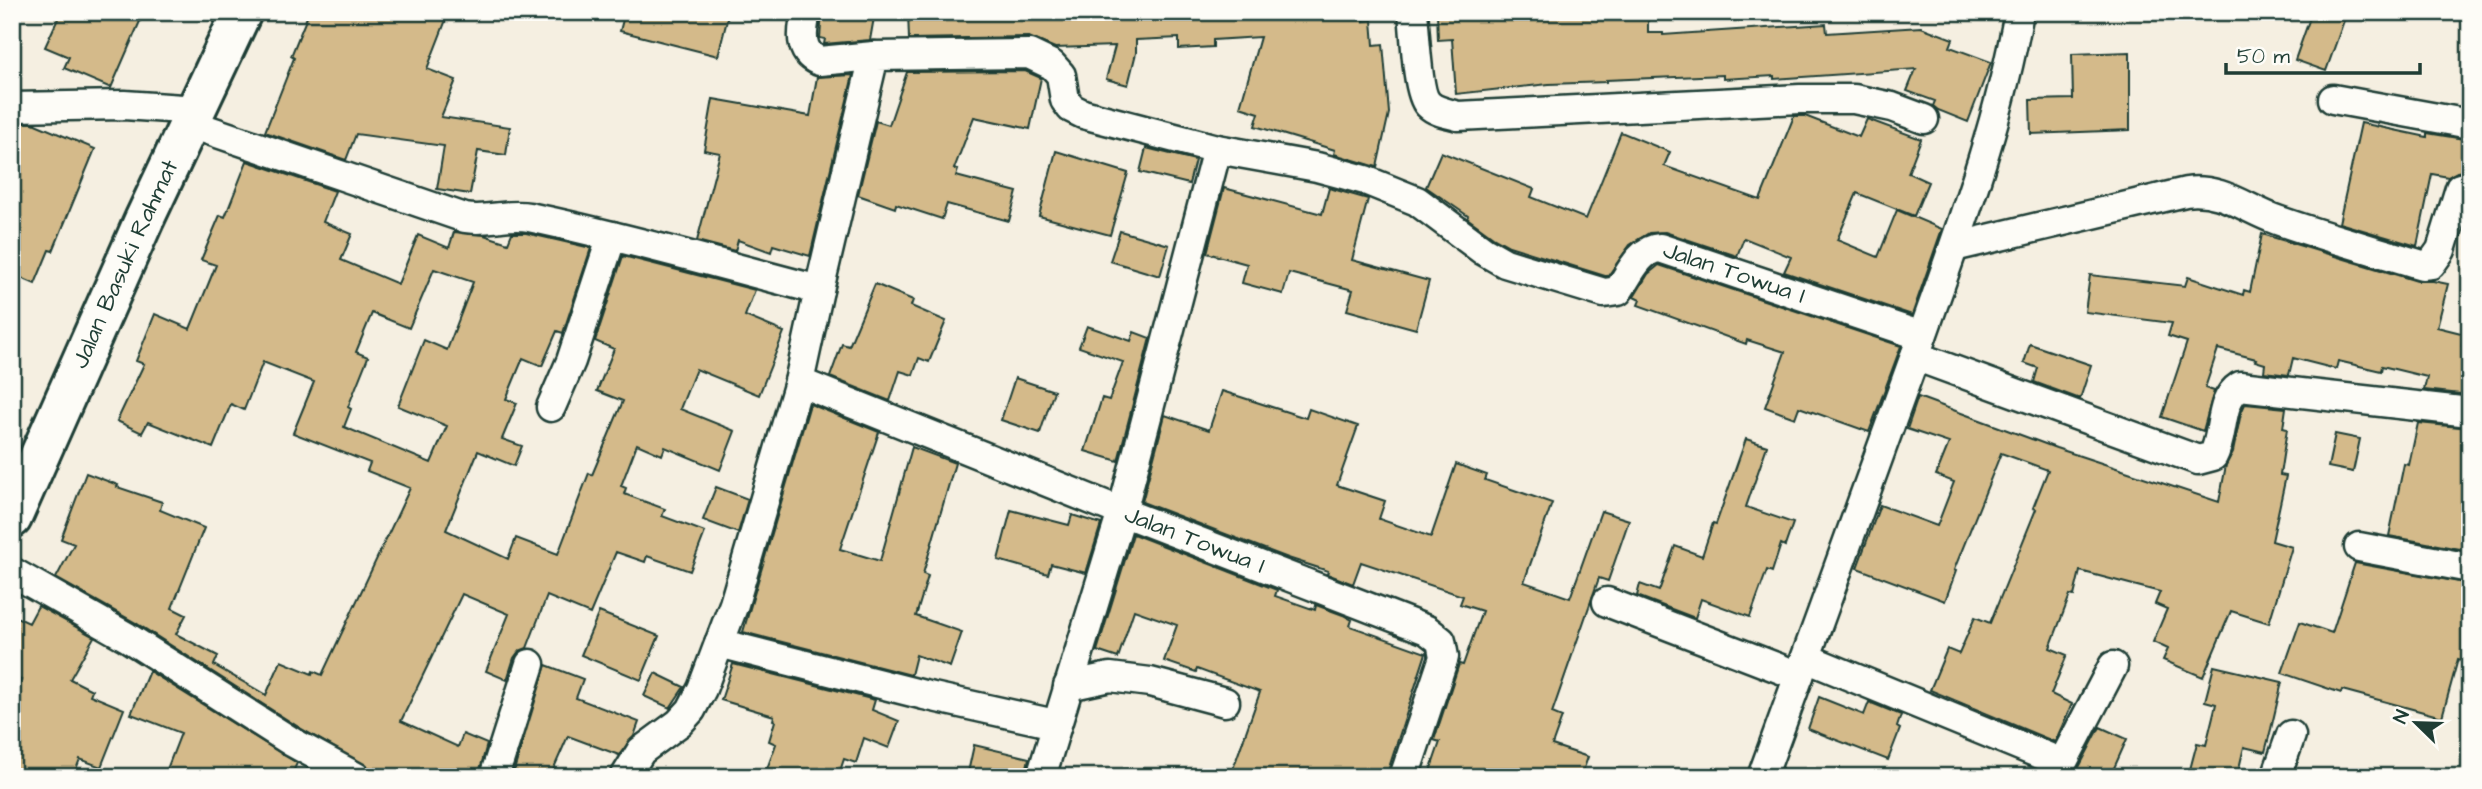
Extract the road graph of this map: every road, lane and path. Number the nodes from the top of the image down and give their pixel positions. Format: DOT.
graph roads {
  1 [pos="243,12"];
  2 [pos="806,12"];
  3 [pos="1413,12"];
  4 [pos="2019,12"];
  5 [pos="874,56"];
  6 [pos="2333,99"];
  7 [pos="12,107"];
  8 [pos="194,117"];
  9 [pos="1924,119"];
  10 [pos="2470,124"];
  11 [pos="1217,149"];
  12 [pos="2470,186"];
  13 [pos="612,236"];
  14 [pos="1954,247"];
  15 [pos="819,290"];
  16 [pos="1918,346"];
  17 [pos="799,382"];
  18 [pos="551,407"];
  19 [pos="2470,412"];
  20 [pos="1122,512"];
  21 [pos="12,518"];
  22 [pos="2359,547"];
  23 [pos="2470,568"];
  24 [pos="12,572"];
  25 [pos="1607,602"];
  26 [pos="719,643"];
  27 [pos="530,664"];
  28 [pos="2113,666"];
  29 [pos="1802,667"];
  30 [pos="1068,686"];
  31 [pos="1226,702"];
  32 [pos="1055,724"];
  33 [pos="2291,735"];
  34 [pos="2058,770"];
  35 [pos="356,777"];
  36 [pos="494,777"];
  37 [pos="625,777"];
  38 [pos="1041,777"];
  39 [pos="1404,777"];
  40 [pos="1762,777"];
  41 [pos="2276,777"];
  1 -- 8 [label="highway, Jalan Basuki Rahmat"];
  2 -- 5 [label="street"];
  3 -- 9 [label="street"];
  4 -- 14 [label="street"];
  5 -- 11 [label="street, Jalan Towua I"];
  5 -- 15 [label="street"];
  6 -- 10 [label="street"];
  7 -- 8 [label="street"];
  8 -- 13 [label="street"];
  8 -- 21 [label="highway, Jalan Basuki Rahmat"];
  11 -- 16 [label="street, Jalan Towua I"];
  11 -- 20 [label="street, Jalan Towua I"];
  12 -- 14 [label="street"];
  13 -- 15 [label="street"];
  13 -- 18 [label="street"];
  14 -- 16 [label="street"];
  15 -- 17 [label="street"];
  16 -- 19 [label="street, Jalan Towua I"];
  16 -- 29 [label="street"];
  17 -- 20 [label="street"];
  17 -- 26 [label="street"];
  20 -- 30 [label="street"];
  20 -- 39 [label="street, Jalan Towua I"];
  22 -- 23 [label="street"];
  24 -- 35 [label="street"];
  25 -- 29 [label="street"];
  26 -- 32 [label="street"];
  26 -- 37 [label="street"];
  27 -- 36 [label="street"];
  28 -- 34 [label="street"];
  29 -- 34 [label="street"];
  29 -- 40 [label="street"];
  30 -- 31 [label="street"];
  30 -- 32 [label="street"];
  32 -- 38 [label="street"];
  33 -- 41 [label="street"];
}
